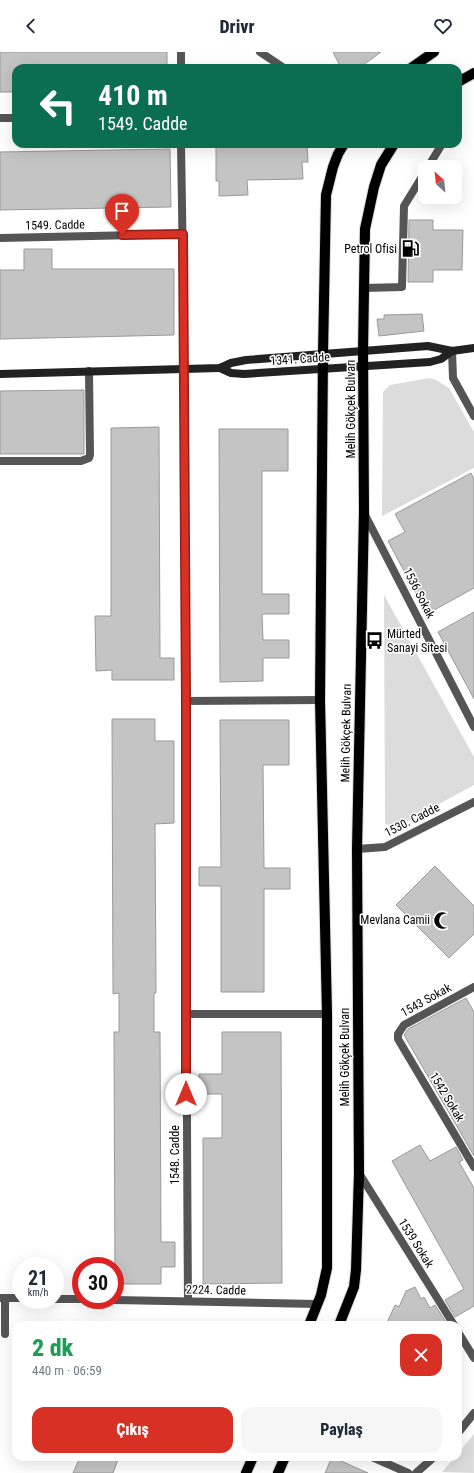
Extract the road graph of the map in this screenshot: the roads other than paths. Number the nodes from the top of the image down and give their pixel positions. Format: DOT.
graph roads {
  1 [pos="181,52"];
  2 [pos="260,52"];
  3 [pos="434,52"];
  4 [pos="181,64"];
  5 [pos="278,64"];
  6 [pos="417,64"];
  7 [pos="474,73"];
  8 [pos="462,80"];
  9 [pos="0,118"];
  10 [pos="12,118"];
  11 [pos="181,148"];
  12 [pos="342,148"];
  13 [pos="392,148"];
  14 [pos="440,148"];
  15 [pos="432,160"];
  16 [pos="418,183"];
  17 [pos="183,234"];
  18 [pos="0,238"];
  19 [pos="364,288"];
  20 [pos="474,348"];
  21 [pos="363,351"];
  22 [pos="452,351"];
  23 [pos="323,354"];
  24 [pos="364,366"];
  25 [pos="220,368"];
  26 [pos="184,369"];
  27 [pos="323,369"];
  28 [pos="89,371"];
  29 [pos="0,374"];
  30 [pos="474,416"];
  31 [pos="0,461"];
  32 [pos="364,512"];
  33 [pos="320,700"];
  34 [pos="186,701"];
  35 [pos="474,727"];
  36 [pos="474,802"];
  37 [pos="357,849"];
  38 [pos="474,987"];
  39 [pos="186,1014"];
  40 [pos="327,1014"];
  41 [pos="398,1039"];
  42 [pos="474,1167"];
  43 [pos="359,1173"];
  44 [pos="2,1298"];
  45 [pos="124,1300"];
  46 [pos="188,1301"];
  47 [pos="318,1304"];
  48 [pos="311,1321"];
  49 [pos="341,1321"];
  50 [pos="452,1321"];
  51 [pos="5,1334"];
  52 [pos="462,1338"];
  53 [pos="474,1358"];
  54 [pos="474,1413"];
  55 [pos="462,1428"];
  56 [pos="251,1461"];
  57 [pos="283,1461"];
  58 [pos="381,1461"];
  59 [pos="430,1461"];
  60 [pos="246,1473"];
  61 [pos="278,1473"];
  62 [pos="408,1473"];
  63 [pos="416,1473"];
  1 -- 4 [label="street"];
  2 -- 5 [label="street"];
  3 -- 6 [label="main road"];
  7 -- 8 [label="main road"];
  9 -- 10 [label="street"];
  11 -- 17 [label="street, 1548. Cadde"];
  12 -- 23 [label="main road, Melih Gökçek Bulvarı"];
  13 -- 19 [label="main road, Melih Gökçek Bulvarı"];
  14 -- 15 [label="street"];
  16 -- 19 [label="street"];
  17 -- 18 [label="street, 1549. Cadde"];
  17 -- 26 [label="street, 1548. Cadde"];
  19 -- 21 [label="main road, Melih Gökçek Bulvarı"];
  20 -- 22 [label="street, 1341. Cadde"];
  21 -- 22 [label="street, 1341. Cadde"];
  21 -- 23 [label="street, 1341. Cadde"];
  21 -- 24 [label="main road, Melih Gökçek Bulvarı"];
  22 -- 24 [label="street, 1341. Cadde"];
  22 -- 30 [label="street"];
  23 -- 25 [label="street, 1341. Cadde"];
  23 -- 27 [label="main road, Melih Gökçek Bulvarı"];
  24 -- 27 [label="street, 1341. Cadde"];
  24 -- 32 [label="main road, Melih Gökçek Bulvarı"];
  25 -- 26 [label="street, 1341. Cadde"];
  25 -- 27 [label="street, 1341. Cadde"];
  26 -- 28 [label="street, 1341. Cadde"];
  26 -- 34 [label="street, 1548. Cadde"];
  27 -- 33 [label="main road, Melih Gökçek Bulvarı"];
  28 -- 29 [label="street, 1341. Cadde"];
  28 -- 31 [label="street"];
  32 -- 35 [label="street, 1536 Sokak"];
  32 -- 37 [label="main road, Melih Gökçek Bulvarı"];
  33 -- 34 [label="street"];
  33 -- 40 [label="main road, Melih Gökçek Bulvarı"];
  34 -- 39 [label="street, 1548. Cadde"];
  36 -- 37 [label="street, 1530. Cadde"];
  37 -- 43 [label="main road, Melih Gökçek Bulvarı"];
  38 -- 41 [label="street, 1543 Sokak"];
  39 -- 40 [label="street"];
  39 -- 46 [label="street, 1548. Cadde"];
  40 -- 47 [label="main road, Melih Gökçek Bulvarı"];
  41 -- 42 [label="street, 1542 Sokak"];
  43 -- 49 [label="main road, Melih Gökçek Bulvarı"];
  43 -- 50 [label="street, 1539 Sokak"];
  44 -- 51 [label="street"];
  45 -- 46 [label="street, 2224. Cadde"];
  46 -- 47 [label="street, 2224. Cadde"];
  47 -- 48 [label="main road, Melih Gökçek Bulvarı"];
  52 -- 53 [label="street"];
  54 -- 55 [label="street"];
  56 -- 60 [label="main road"];
  57 -- 61 [label="main road"];
  58 -- 62 [label="street"];
  59 -- 63 [label="street"];
}
